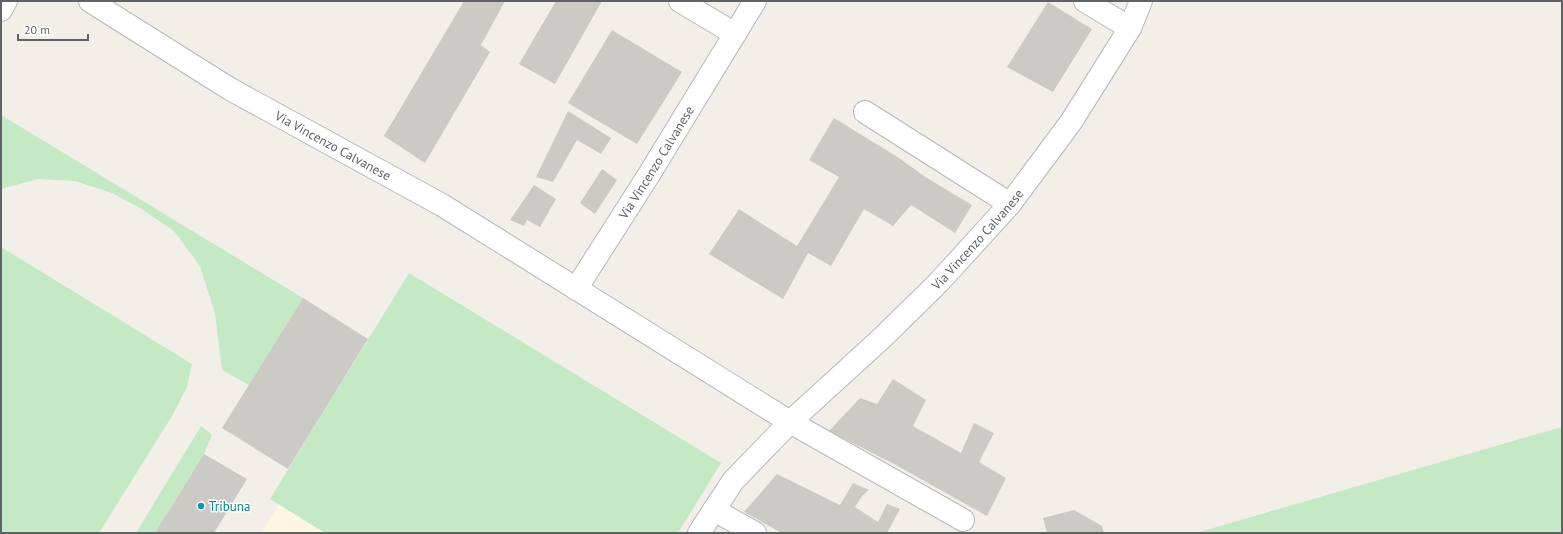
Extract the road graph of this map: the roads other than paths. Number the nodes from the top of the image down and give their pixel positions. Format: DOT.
graph roads {
  1 [pos="6,1"];
  2 [pos="90,1"];
  3 [pos="680,1"];
  4 [pos="755,1"];
  5 [pos="1084,1"];
  6 [pos="1142,1"];
  7 [pos="1,10"];
  8 [pos="1130,28"];
  9 [pos="735,34"];
  10 [pos="865,112"];
  11 [pos="1010,204"];
  12 [pos="576,289"];
  13 [pos="790,422"];
  14 [pos="714,510"];
  15 [pos="963,520"];
  16 [pos="700,533"];
  17 [pos="755,533"];
  1 -- 7 [label="street"];
  2 -- 12 [label="street, Via Vincenzo Calvanese"];
  3 -- 9 [label="street"];
  4 -- 9 [label="street, Via Vincenzo Calvanese"];
  5 -- 8 [label="street"];
  6 -- 8 [label="street, Via Vincenzo Calvanese"];
  8 -- 11 [label="street, Via Vincenzo Calvanese"];
  9 -- 12 [label="street, Via Vincenzo Calvanese"];
  10 -- 11 [label="street"];
  11 -- 13 [label="street, Via Vincenzo Calvanese"];
  12 -- 13 [label="street, Via Vincenzo Calvanese"];
  13 -- 14 [label="street, Via Vincenzo Calvanese"];
  13 -- 15 [label="street, Via Vincenzo Calvanese"];
  14 -- 16 [label="street, Via Vincenzo Calvanese"];
  14 -- 17 [label="street"];
}
